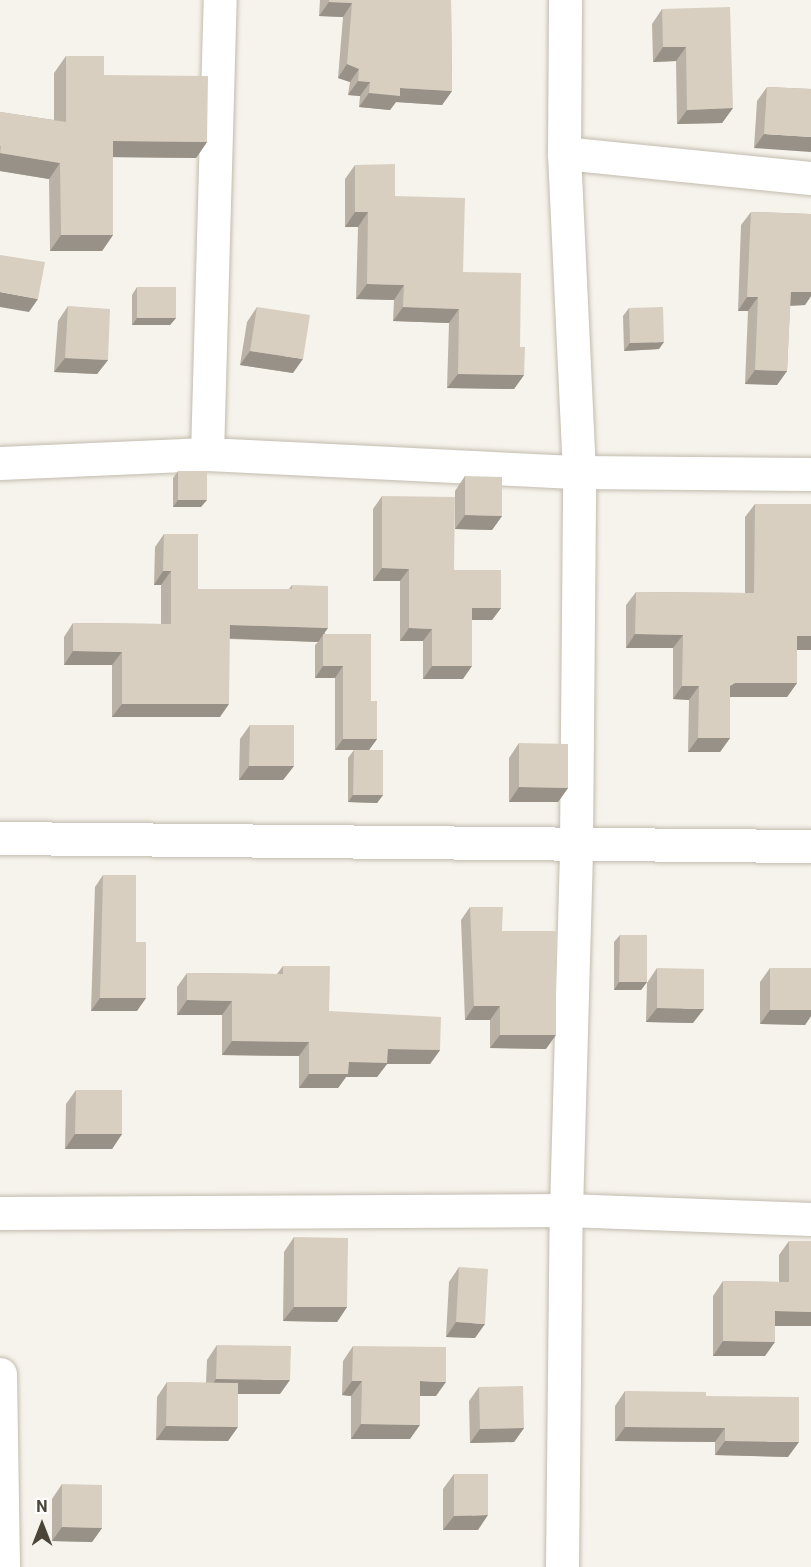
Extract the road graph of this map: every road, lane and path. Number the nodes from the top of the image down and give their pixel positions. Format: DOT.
graph roads {
  1 [pos="220,0"];
  2 [pos="565,0"];
  3 [pos="564,153"];
  4 [pos="811,178"];
  5 [pos="207,454"];
  6 [pos="0,463"];
  7 [pos="579,472"];
  8 [pos="811,474"];
  9 [pos="0,838"];
  10 [pos="576,844"];
  11 [pos="811,846"];
  12 [pos="566,1210"];
  13 [pos="0,1213"];
  14 [pos="811,1219"];
  15 [pos="0,1374"];
  16 [pos="3,1567"];
  17 [pos="562,1567"];
  1 -- 5 [label="street"];
  2 -- 3 [label="street"];
  3 -- 4 [label="street"];
  3 -- 7 [label="street"];
  5 -- 6 [label="street"];
  5 -- 7 [label="street"];
  7 -- 8 [label="street"];
  7 -- 10 [label="street"];
  9 -- 10 [label="street"];
  10 -- 11 [label="street"];
  10 -- 12 [label="street"];
  12 -- 13 [label="street"];
  12 -- 14 [label="street"];
  12 -- 17 [label="street"];
  15 -- 16 [label="street"];
}
